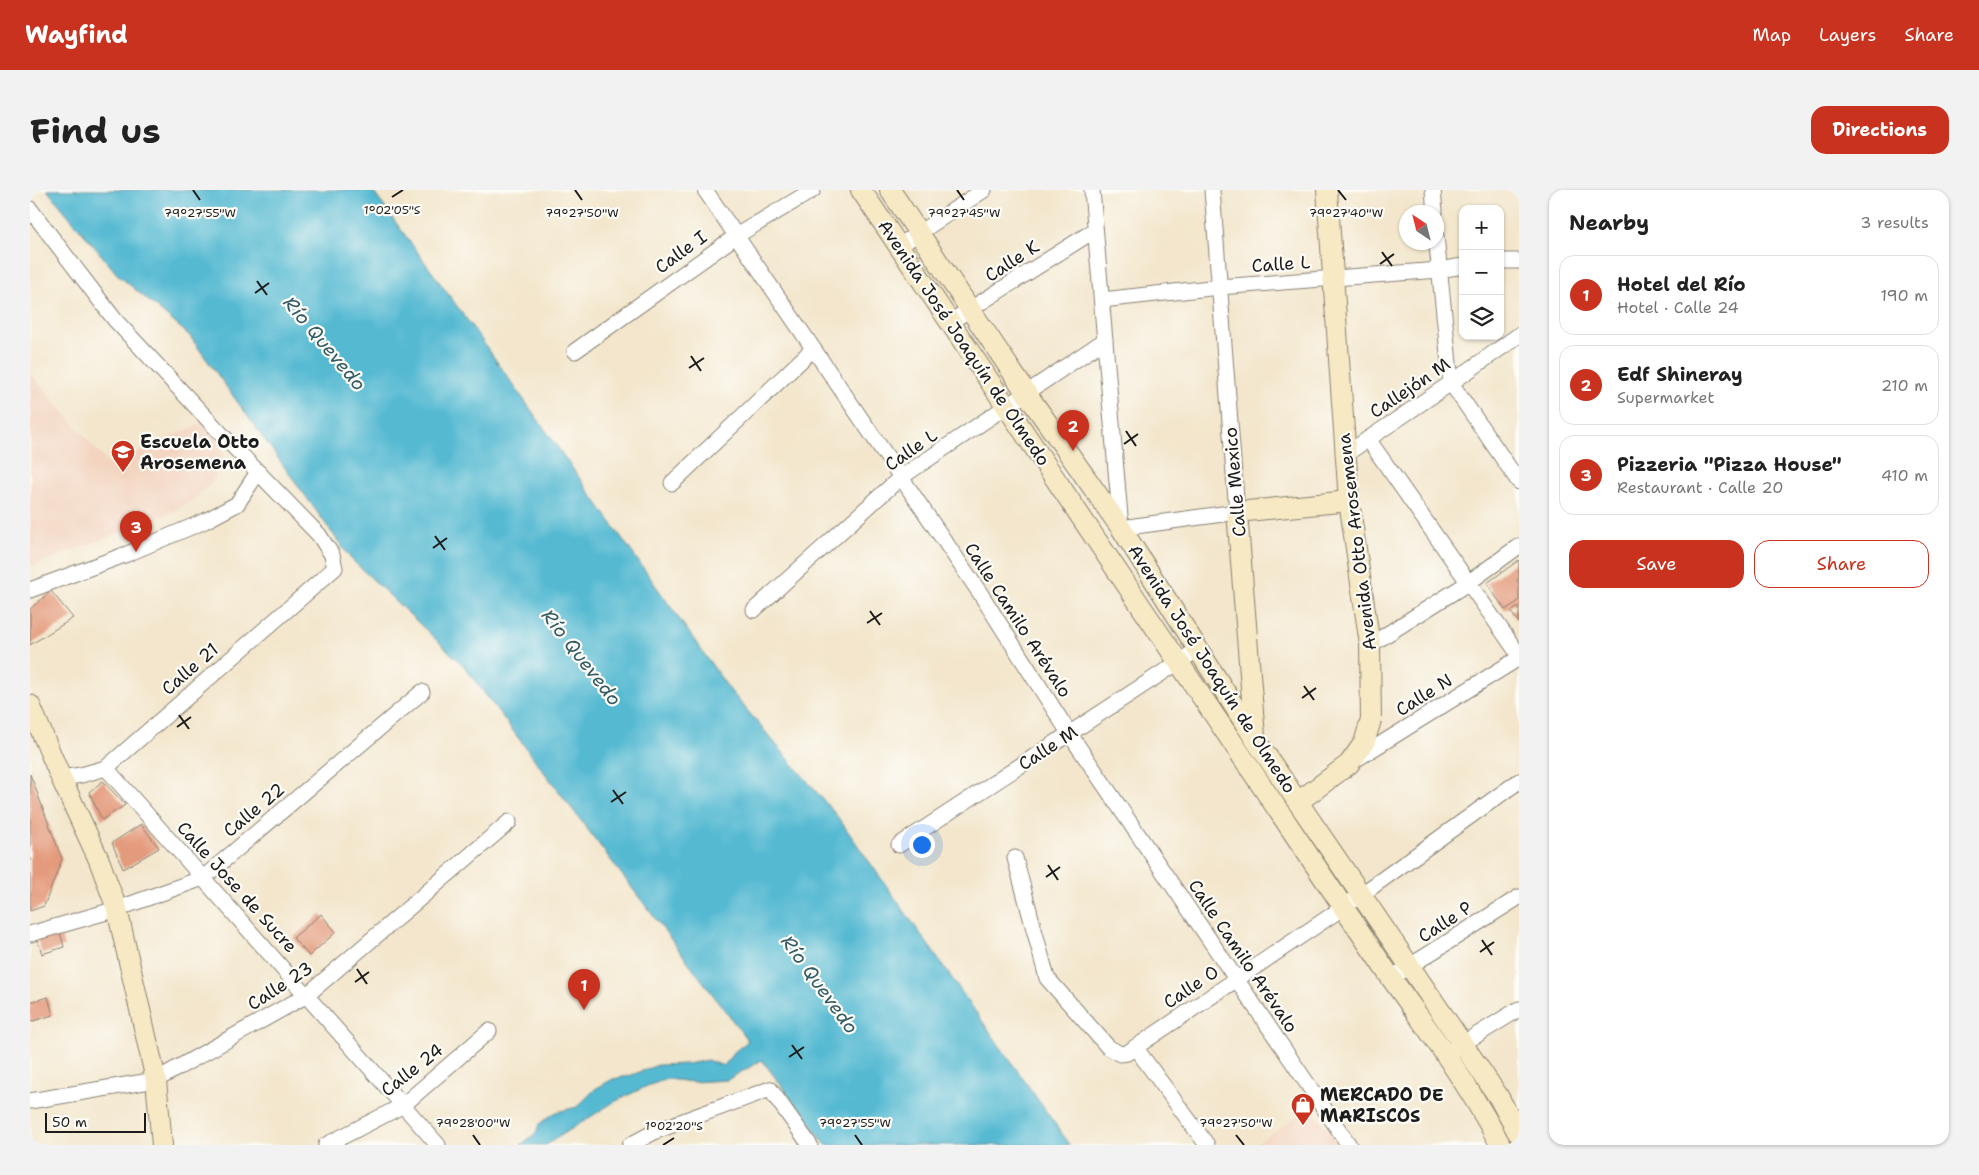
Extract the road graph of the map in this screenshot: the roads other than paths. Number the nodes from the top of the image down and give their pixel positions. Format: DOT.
graph roads {
  1 [pos="705,190"];
  2 [pos="813,190"];
  3 [pos="861,190"];
  4 [pos="890,190"];
  5 [pos="984,190"];
  6 [pos="1092,190"];
  7 [pos="1212,190"];
  8 [pos="1327,190"];
  9 [pos="1433,190"];
  10 [pos="1434,205"];
  11 [pos="30,209"];
  12 [pos="1095,230"];
  13 [pos="920,232"];
  14 [pos="736,236"];
  15 [pos="899,246"];
  16 [pos="1437,250"];
  17 [pos="1504,261"];
  18 [pos="1519,262"];
  19 [pos="1459,267"];
  20 [pos="1439,270"];
  21 [pos="1333,279"];
  22 [pos="1219,288"];
  23 [pos="1102,300"];
  24 [pos="971,310"];
  25 [pos="950,322"];
  26 [pos="1519,335"];
  27 [pos="1105,340"];
  28 [pos="812,349"];
  29 [pos="574,351"];
  30 [pos="1451,383"];
  31 [pos="1027,394"];
  32 [pos="1006,406"];
  33 [pos="1368,439"];
  34 [pos="1346,454"];
  35 [pos="258,472"];
  36 [pos="900,478"];
  37 [pos="1519,482"];
  38 [pos="672,483"];
  39 [pos="1349,501"];
  40 [pos="1237,512"];
  41 [pos="1121,528"];
  42 [pos="1519,546"];
  43 [pos="1468,583"];
  44 [pos="30,590"];
  45 [pos="754,610"];
  46 [pos="1370,645"];
  47 [pos="1197,650"];
  48 [pos="1519,656"];
  49 [pos="1179,662"];
  50 [pos="422,692"];
  51 [pos="30,705"];
  52 [pos="1070,733"];
  53 [pos="1256,739"];
  54 [pos="1349,764"];
  55 [pos="106,768"];
  56 [pos="1255,773"];
  57 [pos="61,778"];
  58 [pos="1519,781"];
  59 [pos="1298,802"];
  60 [pos="509,822"];
  61 [pos="899,845"];
  62 [pos="1015,858"];
  63 [pos="203,878"];
  64 [pos="1360,895"];
  65 [pos="1519,897"];
  66 [pos="1344,907"];
  67 [pos="117,909"];
  68 [pos="30,934"];
  69 [pos="1410,967"];
  70 [pos="1391,978"];
  71 [pos="1236,980"];
  72 [pos="307,995"];
  73 [pos="1519,1009"];
  74 [pos="489,1031"];
  75 [pos="1135,1047"];
  76 [pos="1454,1049"];
  77 [pos="156,1080"];
  78 [pos="30,1101"];
  79 [pos="402,1106"];
  80 [pos="1519,1133"];
  81 [pos="1499,1144"];
  82 [pos="162,1145"];
  83 [pos="326,1145"];
  84 [pos="438,1145"];
  85 [pos="630,1145"];
  86 [pos="810,1145"];
  87 [pos="1207,1145"];
  88 [pos="1349,1145"];
  1 -- 14 [label="street, Calle Camilo Arévalo"];
  2 -- 14 [label="street, Calle I"];
  3 -- 15 [label="main road, Avenida José Joaquín de Olmedo"];
  4 -- 13 [label="main road, Avenida José Joaquín de Olmedo"];
  5 -- 13 [label="street"];
  6 -- 12 [label="street"];
  7 -- 22 [label="street, Calle Mexico"];
  8 -- 21 [label="main road, Avenida Otto Arosemena"];
  9 -- 10 [label="street"];
  11 -- 35 [label="street"];
  12 -- 23 [label="street"];
  12 -- 24 [label="street, Calle K"];
  13 -- 15 [label="street"];
  13 -- 24 [label="main road, Avenida José Joaquín de Olmedo"];
  14 -- 28 [label="street, Calle Camilo Arévalo"];
  14 -- 29 [label="street, Calle I"];
  15 -- 25 [label="main road, Avenida José Joaquín de Olmedo"];
  16 -- 20 [label="street"];
  17 -- 18 [label="street"];
  19 -- 20 [label="street, Calle L"];
  20 -- 21 [label="street, Calle L"];
  20 -- 30 [label="street"];
  21 -- 22 [label="street, Calle L"];
  21 -- 34 [label="main road, Avenida Otto Arosemena"];
  22 -- 23 [label="street, Calle L"];
  22 -- 40 [label="street, Calle Mexico"];
  23 -- 27 [label="street"];
  24 -- 25 [label="street, Calle K"];
  24 -- 31 [label="main road, Avenida José Joaquín de Olmedo"];
  25 -- 32 [label="main road, Avenida José Joaquín de Olmedo"];
  26 -- 30 [label="street, Callejón M"];
  27 -- 31 [label="street, Calle L"];
  27 -- 41 [label="street"];
  28 -- 36 [label="street, Calle Camilo Arévalo"];
  28 -- 38 [label="street"];
  30 -- 33 [label="street, Callejón M"];
  30 -- 37 [label="street"];
  31 -- 32 [label="street, Calle L"];
  31 -- 41 [label="main road, Avenida José Joaquín de Olmedo"];
  32 -- 36 [label="street, Calle L"];
  32 -- 49 [label="main road, Avenida José Joaquín de Olmedo"];
  33 -- 34 [label="street, Callejón M"];
  33 -- 43 [label="street"];
  34 -- 39 [label="main road, Avenida Otto Arosemena"];
  35 -- 44 [label="street"];
  35 -- 55 [label="street, Calle 21"];
  36 -- 45 [label="street, Calle L"];
  36 -- 52 [label="street, Calle Camilo Arévalo"];
  39 -- 40 [label="main road"];
  39 -- 46 [label="main road, Avenida Otto Arosemena"];
  40 -- 41 [label="street"];
  40 -- 53 [label="main road, Calle Mexico"];
  41 -- 47 [label="main road, Avenida José Joaquín de Olmedo"];
  42 -- 43 [label="street"];
  43 -- 46 [label="street"];
  43 -- 48 [label="street"];
  46 -- 54 [label="main road, Avenida Otto Arosemena"];
  47 -- 49 [label="street, Calle M"];
  47 -- 53 [label="main road, Avenida José Joaquín de Olmedo"];
  48 -- 54 [label="street, Calle N"];
  49 -- 52 [label="street, Calle M"];
  49 -- 56 [label="main road, Avenida José Joaquín de Olmedo"];
  50 -- 63 [label="street, Calle 22"];
  51 -- 57 [label="main road"];
  52 -- 61 [label="street, Calle M"];
  52 -- 71 [label="street, Calle Camilo Arévalo"];
  53 -- 56 [label="main road, Calle Mexico"];
  53 -- 59 [label="main road, Avenida José Joaquín de Olmedo"];
  54 -- 59 [label="main road, Avenida Otto Arosemena"];
  55 -- 57 [label="street, Calle 21"];
  55 -- 63 [label="street, Calle Jose de Sucre"];
  56 -- 66 [label="main road, Avenida José Joaquín de Olmedo"];
  57 -- 67 [label="main road"];
  58 -- 64 [label="street, Calle O"];
  59 -- 64 [label="main road, Avenida José Joaquín de Olmedo"];
  60 -- 72 [label="street, Calle 23"];
  62 -- 75 [label="street, Calle O"];
  63 -- 67 [label="street, Calle 22"];
  63 -- 72 [label="street, Calle Jose de Sucre"];
  64 -- 66 [label="street, Calle O"];
  64 -- 69 [label="main road, Avenida José Joaquín de Olmedo"];
  65 -- 69 [label="street, Calle P"];
  66 -- 70 [label="main road, Avenida José Joaquín de Olmedo"];
  66 -- 71 [label="street, Calle O"];
  67 -- 68 [label="street, Calle 22"];
  67 -- 77 [label="main road"];
  69 -- 70 [label="street, Calle P"];
  69 -- 76 [label="main road, Avenida José Joaquín de Olmedo"];
  70 -- 76 [label="main road, Avenida José Joaquín de Olmedo"];
  71 -- 75 [label="street, Calle O"];
  71 -- 88 [label="street, Calle Camilo Arévalo"];
  72 -- 77 [label="street, Calle 23"];
  72 -- 79 [label="street, Calle Jose de Sucre"];
  73 -- 76 [label="street"];
  74 -- 79 [label="street, Calle 24"];
  75 -- 87 [label="street"];
  76 -- 80 [label="main road, Avenida José Joaquín de Olmedo"];
  76 -- 81 [label="main road, Avenida José Joaquín de Olmedo"];
  77 -- 78 [label="street, Calle 23"];
  77 -- 82 [label="main road"];
  79 -- 83 [label="street, Calle 24"];
  79 -- 84 [label="street, Calle Jose de Sucre"];
  80 -- 81 [label="main road, Avenida José Joaquín de Olmedo"];
  85 -- 86 [label="street"];
}
